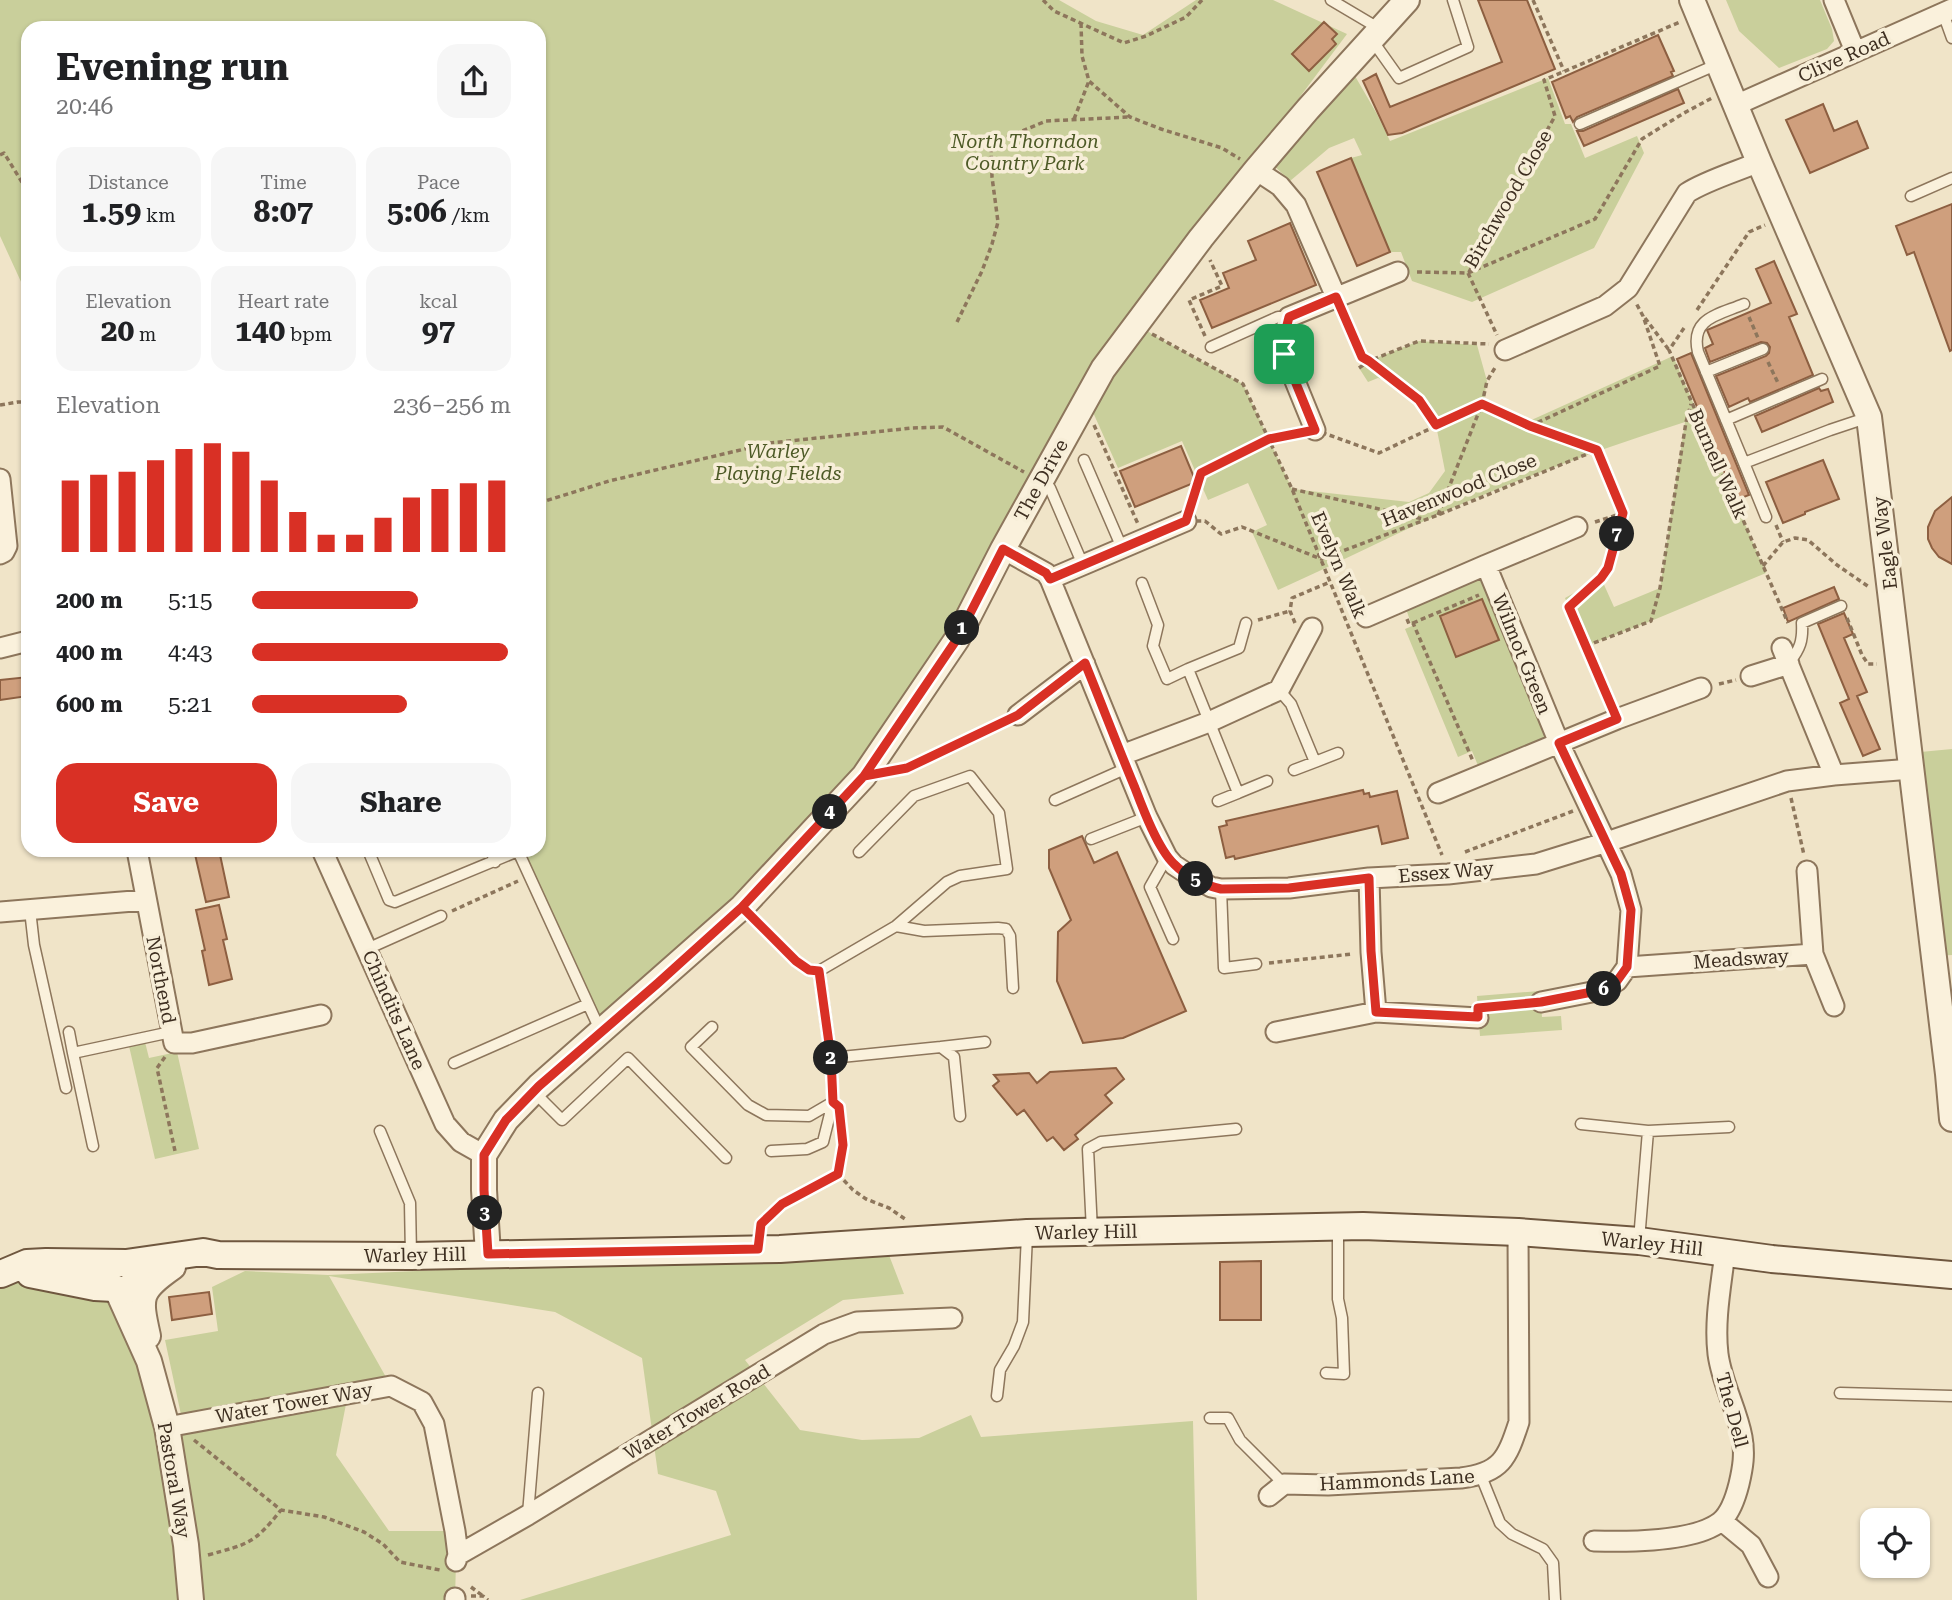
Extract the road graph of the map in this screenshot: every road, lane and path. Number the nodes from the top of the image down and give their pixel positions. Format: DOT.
graph roads {
  1 [pos="1043,0"];
  2 [pos="1202,0"];
  3 [pos="1331,0"];
  4 [pos="1407,0"];
  5 [pos="1453,0"];
  6 [pos="1533,0"];
  7 [pos="1834,0"];
  8 [pos="1346,5"];
  9 [pos="1695,7"];
  10 [pos="1948,11"];
  11 [pos="1081,23"];
  12 [pos="1376,34"];
  13 [pos="1952,38"];
  14 [pos="1855,51"];
  15 [pos="1719,63"];
  16 [pos="1564,71"];
  17 [pos="1088,82"];
  18 [pos="1732,97"];
  19 [pos="1130,117"];
  20 [pos="1074,119"];
  21 [pos="1580,124"];
  22 [pos="0,155"];
  23 [pos="1759,162"];
  24 [pos="1256,170"];
  25 [pos="1952,178"];
  26 [pos="21,180"];
  27 [pos="1911,196"];
  28 [pos="1201,238"];
  29 [pos="1398,272"];
  30 [pos="1468,274"];
  31 [pos="1628,288"];
  32 [pos="1336,297"];
  33 [pos="1744,304"];
  34 [pos="1643,316"];
  35 [pos="1289,317"];
  36 [pos="957,322"];
  37 [pos="1137,323"];
  38 [pos="1503,347"];
  39 [pos="1211,348"];
  40 [pos="1763,349"];
  41 [pos="1669,350"];
  42 [pos="1369,361"];
  43 [pos="1359,368"];
  44 [pos="1706,372"];
  45 [pos="1822,379"];
  46 [pos="21,402"];
  47 [pos="1084,402"];
  48 [pos="1482,404"];
  49 [pos="0,405"];
  50 [pos="1869,417"];
  51 [pos="1726,420"];
  52 [pos="1436,425"];
  53 [pos="1530,426"];
  54 [pos="1315,430"];
  55 [pos="1269,439"];
  56 [pos="1597,450"];
  57 [pos="1084,460"];
  58 [pos="1744,463"];
  59 [pos="0,479"];
  60 [pos="1045,485"];
  61 [pos="1292,489"];
  62 [pos="546,501"];
  63 [pos="1623,513"];
  64 [pos="1438,515"];
  65 [pos="1766,517"];
  66 [pos="1186,521"];
  67 [pos="1577,527"];
  68 [pos="1144,538"];
  69 [pos="1122,548"];
  70 [pos="1003,549"];
  71 [pos="0,554"];
  72 [pos="1321,559"];
  73 [pos="1083,565"];
  74 [pos="1486,565"];
  75 [pos="1763,566"];
  76 [pos="1050,579"];
  77 [pos="1330,582"];
  78 [pos="1142,583"];
  79 [pos="1495,589"];
  80 [pos="1892,600"];
  81 [pos="1400,601"];
  82 [pos="1841,606"];
  83 [pos="1290,611"];
  84 [pos="1366,617"];
  85 [pos="1246,623"];
  86 [pos="1413,623"];
  87 [pos="1309,636"];
  88 [pos="21,643"];
  89 [pos="1586,646"];
  90 [pos="0,648"];
  91 [pos="1790,654"];
  92 [pos="1085,663"];
  93 [pos="1900,666"];
  94 [pos="1188,669"];
  95 [pos="1751,676"];
  96 [pos="1701,688"];
  97 [pos="1279,690"];
  98 [pos="1018,715"];
  99 [pos="1617,719"];
  100 [pos="1209,722"];
  101 [pos="1559,743"];
  102 [pos="1338,753"];
  103 [pos="1124,761"];
  104 [pos="1315,762"];
  105 [pos="1912,769"];
  106 [pos="1294,770"];
  107 [pos="1834,775"];
  108 [pos="864,776"];
  109 [pos="1479,776"];
  110 [pos="1787,780"];
  111 [pos="1266,781"];
  112 [pos="1238,793"];
  113 [pos="1438,793"];
  114 [pos="1055,800"];
  115 [pos="1218,801"];
  116 [pos="1589,805"];
  117 [pos="1147,817"];
  118 [pos="1091,839"];
  119 [pos="1607,842"];
  120 [pos="859,852"];
  121 [pos="138,857"];
  122 [pos="325,857"];
  123 [pos="371,857"];
  124 [pos="493,857"];
  125 [pos="505,857"];
  126 [pos="521,857"];
  127 [pos="1167,857"];
  128 [pos="495,862"];
  129 [pos="1446,867"];
  130 [pos="1807,871"];
  131 [pos="529,876"];
  132 [pos="1369,878"];
  133 [pos="1221,889"];
  134 [pos="146,900"];
  135 [pos="742,907"];
  136 [pos="30,910"];
  137 [pos="0,912"];
  138 [pos="441,916"];
  139 [pos="896,926"];
  140 [pos="1173,939"];
  141 [pos="367,949"];
  142 [pos="1371,951"];
  143 [pos="1813,954"];
  144 [pos="1256,964"];
  145 [pos="1627,967"];
  146 [pos="819,971"];
  147 [pos="1013,988"];
  148 [pos="1541,1002"];
  149 [pos="588,1004"];
  150 [pos="1834,1006"];
  151 [pos="1376,1012"];
  152 [pos="321,1015"];
  153 [pos="1478,1017"];
  154 [pos="712,1027"];
  155 [pos="69,1032"];
  156 [pos="601,1032"];
  157 [pos="1276,1032"];
  158 [pos="172,1038"];
  159 [pos="985,1042"];
  160 [pos="941,1047"];
  161 [pos="73,1053"];
  162 [pos="831,1058"];
  163 [pos="454,1063"];
  164 [pos="66,1088"];
  165 [pos="535,1092"];
  166 [pos="833,1102"];
  167 [pos="960,1116"];
  168 [pos="1952,1119"];
  169 [pos="1581,1124"];
  170 [pos="1729,1128"];
  171 [pos="1236,1129"];
  172 [pos="380,1131"];
  173 [pos="1648,1131"];
  174 [pos="93,1146"];
  175 [pos="175,1151"];
  176 [pos="771,1151"];
  177 [pos="484,1155"];
  178 [pos="726,1158"];
  179 [pos="838,1174"];
  180 [pos="1338,1226"];
  181 [pos="1092,1232"];
  182 [pos="1518,1232"];
  183 [pos="1027,1233"];
  184 [pos="918,1240"];
  185 [pos="1639,1241"];
  186 [pos="758,1249"];
  187 [pos="1725,1252"];
  188 [pos="488,1254"];
  189 [pos="218,1255"];
  190 [pos="411,1256"];
  191 [pos="173,1267"];
  192 [pos="0,1272"];
  193 [pos="1952,1275"];
  194 [pos="124,1279"];
  195 [pos="144,1316"];
  196 [pos="952,1318"];
  197 [pos="149,1361"];
  198 [pos="1326,1373"];
  199 [pos="538,1393"];
  200 [pos="1840,1393"];
  201 [pos="997,1396"];
  202 [pos="1952,1396"];
  203 [pos="1210,1418"];
  204 [pos="172,1426"];
  205 [pos="1481,1476"];
  206 [pos="1277,1490"];
  207 [pos="281,1510"];
  208 [pos="528,1515"];
  209 [pos="1722,1521"];
  210 [pos="1594,1541"];
  211 [pos="187,1560"];
  212 [pos="454,1562"];
  213 [pos="1768,1577"];
  214 [pos="458,1594"];
  215 [pos="483,1595"];
  216 [pos="191,1600"];
  217 [pos="1555,1600"];
  1 -- 11 [label="path"];
  2 -- 11 [label="path"];
  3 -- 8 [label="lane"];
  4 -- 12 [label="street, The Drive"];
  5 -- 12 [label="lane"];
  6 -- 16 [label="path"];
  7 -- 14 [label="street"];
  8 -- 12 [label="lane"];
  9 -- 15 [label="street, Eagle Way"];
  9 -- 16 [label="path"];
  10 -- 13 [label="lane"];
  10 -- 14 [label="street, Clive Road"];
  11 -- 17 [label="path"];
  12 -- 24 [label="street, The Drive"];
  14 -- 18 [label="street, Clive Road"];
  15 -- 18 [label="street, Eagle Way"];
  15 -- 21 [label="lane"];
  16 -- 30 [label="path, Birchwood Close"];
  17 -- 19 [label="path"];
  17 -- 20 [label="path"];
  18 -- 23 [label="street, Eagle Way"];
  18 -- 30 [label="path"];
  19 -- 20 [label="path"];
  19 -- 24 [label="path"];
  20 -- 36 [label="path"];
  22 -- 26 [label="path"];
  23 -- 31 [label="street"];
  23 -- 50 [label="street, Eagle Way"];
  24 -- 28 [label="street, The Drive"];
  24 -- 32 [label="street"];
  25 -- 27 [label="lane"];
  28 -- 37 [label="street, The Drive"];
  28 -- 39 [label="path"];
  29 -- 30 [label="path, Birchwood Close"];
  29 -- 32 [label="street"];
  30 -- 38 [label="path"];
  31 -- 34 [label="path"];
  31 -- 38 [label="street"];
  32 -- 35 [label="street"];
  32 -- 42 [label="path"];
  33 -- 44 [label="lane"];
  34 -- 41 [label="path"];
  34 -- 53 [label="path"];
  35 -- 39 [label="lane"];
  35 -- 54 [label="street"];
  37 -- 47 [label="street, The Drive"];
  37 -- 55 [label="path, Evelyn Walk"];
  38 -- 42 [label="path"];
  38 -- 48 [label="path"];
  40 -- 44 [label="lane"];
  42 -- 43 [label="path"];
  42 -- 52 [label="path"];
  44 -- 51 [label="lane"];
  45 -- 51 [label="lane"];
  46 -- 49 [label="path"];
  47 -- 60 [label="street, The Drive"];
  47 -- 68 [label="path"];
  48 -- 52 [label="path"];
  48 -- 53 [label="path"];
  48 -- 64 [label="path"];
  50 -- 58 [label="lane"];
  50 -- 80 [label="street, Eagle Way"];
  51 -- 58 [label="lane"];
  52 -- 54 [label="path"];
  53 -- 56 [label="path"];
  54 -- 55 [label="path"];
  55 -- 61 [label="path, Evelyn Walk"];
  55 -- 66 [label="path"];
  56 -- 63 [label="path"];
  56 -- 64 [label="path, Havenwood Close"];
  57 -- 69 [label="lane"];
  58 -- 65 [label="lane"];
  59 -- 71 [label="street"];
  60 -- 62 [label="path"];
  60 -- 70 [label="street, The Drive"];
  60 -- 73 [label="lane"];
  61 -- 64 [label="path"];
  61 -- 72 [label="path, Evelyn Walk"];
  63 -- 67 [label="path"];
  63 -- 89 [label="path"];
  64 -- 72 [label="path, Havenwood Close"];
  66 -- 68 [label="street"];
  66 -- 72 [label="path"];
  67 -- 74 [label="street"];
  68 -- 69 [label="street"];
  69 -- 73 [label="street"];
  70 -- 76 [label="street"];
  70 -- 108 [label="street, The Drive"];
  72 -- 77 [label="path, Evelyn Walk"];
  73 -- 76 [label="street"];
  74 -- 79 [label="street, Wilmot Green"];
  74 -- 81 [label="street"];
  75 -- 80 [label="path"];
  75 -- 89 [label="path, Burnell Walk"];
  75 -- 91 [label="path, Burnell Walk"];
  76 -- 92 [label="street, Essex Way"];
  77 -- 83 [label="path"];
  77 -- 129 [label="path, Evelyn Walk"];
  78 -- 94 [label="lane"];
  79 -- 86 [label="path"];
  79 -- 101 [label="street, Wilmot Green"];
  80 -- 93 [label="street, Eagle Way"];
  81 -- 84 [label="street"];
  81 -- 86 [label="path"];
  82 -- 91 [label="lane"];
  82 -- 93 [label="path"];
  83 -- 85 [label="path"];
  83 -- 87 [label="path"];
  85 -- 94 [label="lane"];
  86 -- 109 [label="path"];
  87 -- 97 [label="street"];
  88 -- 90 [label="street"];
  89 -- 99 [label="path"];
  91 -- 95 [label="street"];
  91 -- 107 [label="street"];
  92 -- 98 [label="street"];
  92 -- 103 [label="street, Essex Way"];
  93 -- 105 [label="street, Eagle Way"];
  94 -- 100 [label="lane"];
  95 -- 96 [label="path"];
  96 -- 99 [label="street"];
  97 -- 100 [label="street"];
  97 -- 104 [label="lane"];
  98 -- 108 [label="path"];
  99 -- 101 [label="street"];
  100 -- 103 [label="street"];
  100 -- 112 [label="lane"];
  101 -- 109 [label="street"];
  101 -- 116 [label="street, Wilmot Green"];
  102 -- 104 [label="lane"];
  103 -- 114 [label="lane"];
  103 -- 117 [label="street, Essex Way"];
  104 -- 106 [label="lane"];
  105 -- 107 [label="street, Essex Way"];
  105 -- 168 [label="street, Eagle Way"];
  107 -- 110 [label="street, Essex Way"];
  108 -- 135 [label="street, The Drive"];
  109 -- 113 [label="street"];
  110 -- 119 [label="street, Essex Way"];
  110 -- 130 [label="path"];
  111 -- 112 [label="lane"];
  112 -- 115 [label="lane"];
  116 -- 119 [label="street, Wilmot Green"];
  116 -- 129 [label="path"];
  117 -- 118 [label="lane"];
  117 -- 127 [label="street, Essex Way"];
  119 -- 129 [label="street, Essex Way"];
  119 -- 145 [label="street"];
  120 -- 139 [label="lane"];
  121 -- 134 [label="street, Northend"];
  122 -- 141 [label="street, Chindits Lane"];
  123 -- 128 [label="lane"];
  124 -- 128 [label="lane"];
  125 -- 128 [label="lane"];
  126 -- 131 [label="lane"];
  127 -- 133 [label="street, Essex Way"];
  127 -- 140 [label="lane"];
  129 -- 132 [label="street, Essex Way"];
  130 -- 143 [label="street, Meadsway"];
  131 -- 138 [label="path"];
  131 -- 149 [label="lane"];
  132 -- 133 [label="street, Essex Way"];
  132 -- 142 [label="street"];
  133 -- 144 [label="lane"];
  134 -- 136 [label="street"];
  134 -- 158 [label="street, Northend"];
  135 -- 146 [label="lane"];
  135 -- 156 [label="street, The Drive"];
  136 -- 137 [label="street"];
  136 -- 164 [label="lane"];
  138 -- 141 [label="lane"];
  139 -- 146 [label="lane"];
  139 -- 147 [label="lane"];
  141 -- 177 [label="street, Chindits Lane"];
  142 -- 144 [label="path"];
  142 -- 151 [label="street"];
  143 -- 145 [label="street, Meadsway"];
  143 -- 150 [label="street"];
  145 -- 148 [label="street"];
  146 -- 162 [label="lane"];
  148 -- 153 [label="path"];
  149 -- 156 [label="lane"];
  149 -- 163 [label="lane"];
  151 -- 153 [label="street"];
  151 -- 157 [label="street"];
  152 -- 158 [label="street, Northend"];
  154 -- 166 [label="lane"];
  155 -- 161 [label="lane"];
  156 -- 165 [label="street, The Drive"];
  158 -- 161 [label="lane"];
  158 -- 175 [label="path"];
  159 -- 160 [label="lane"];
  160 -- 162 [label="lane"];
  160 -- 167 [label="lane"];
  161 -- 174 [label="lane"];
  162 -- 166 [label="lane"];
  165 -- 177 [label="street, The Drive"];
  165 -- 178 [label="lane"];
  166 -- 176 [label="lane"];
  166 -- 179 [label="path"];
  169 -- 173 [label="lane"];
  170 -- 173 [label="lane"];
  171 -- 181 [label="lane"];
  172 -- 190 [label="lane"];
  173 -- 185 [label="lane"];
  177 -- 188 [label="street"];
  179 -- 184 [label="path"];
  179 -- 186 [label="path"];
  180 -- 181 [label="main road, Warley Hill"];
  180 -- 182 [label="main road, Warley Hill"];
  180 -- 198 [label="lane"];
  181 -- 183 [label="main road, Warley Hill"];
  182 -- 185 [label="main road, Warley Hill"];
  182 -- 205 [label="street, Hammonds Lane"];
  183 -- 184 [label="main road, Warley Hill"];
  183 -- 201 [label="lane"];
  184 -- 186 [label="main road, Warley Hill"];
  185 -- 187 [label="main road, Warley Hill"];
  186 -- 188 [label="main road, Warley Hill"];
  187 -- 193 [label="main road, Warley Hill"];
  187 -- 209 [label="street, The Dell"];
  188 -- 190 [label="main road, Warley Hill"];
  189 -- 190 [label="main road, Warley Hill"];
  189 -- 191 [label="main road, Warley Hill"];
  189 -- 194 [label="main road, Warley Hill"];
  191 -- 194 [label="main road, Warley Hill"];
  191 -- 195 [label="street"];
  192 -- 194 [label="main road, Warley Hill"];
  194 -- 195 [label="street"];
  194 -- 197 [label="street"];
  195 -- 197 [label="street"];
  196 -- 208 [label="street, Water Tower Road"];
  197 -- 204 [label="street, Pastoral Way"];
  199 -- 208 [label="lane"];
  200 -- 202 [label="lane"];
  203 -- 206 [label="lane"];
  204 -- 207 [label="path"];
  204 -- 211 [label="street, Pastoral Way"];
  204 -- 212 [label="street, Water Tower Way"];
  205 -- 206 [label="street, Hammonds Lane"];
  205 -- 217 [label="lane"];
  207 -- 211 [label="path"];
  207 -- 212 [label="path"];
  208 -- 212 [label="street, Water Tower Road"];
  209 -- 210 [label="street"];
  209 -- 213 [label="street"];
  211 -- 216 [label="street, Pastoral Way"];
  214 -- 215 [label="path"];
}
